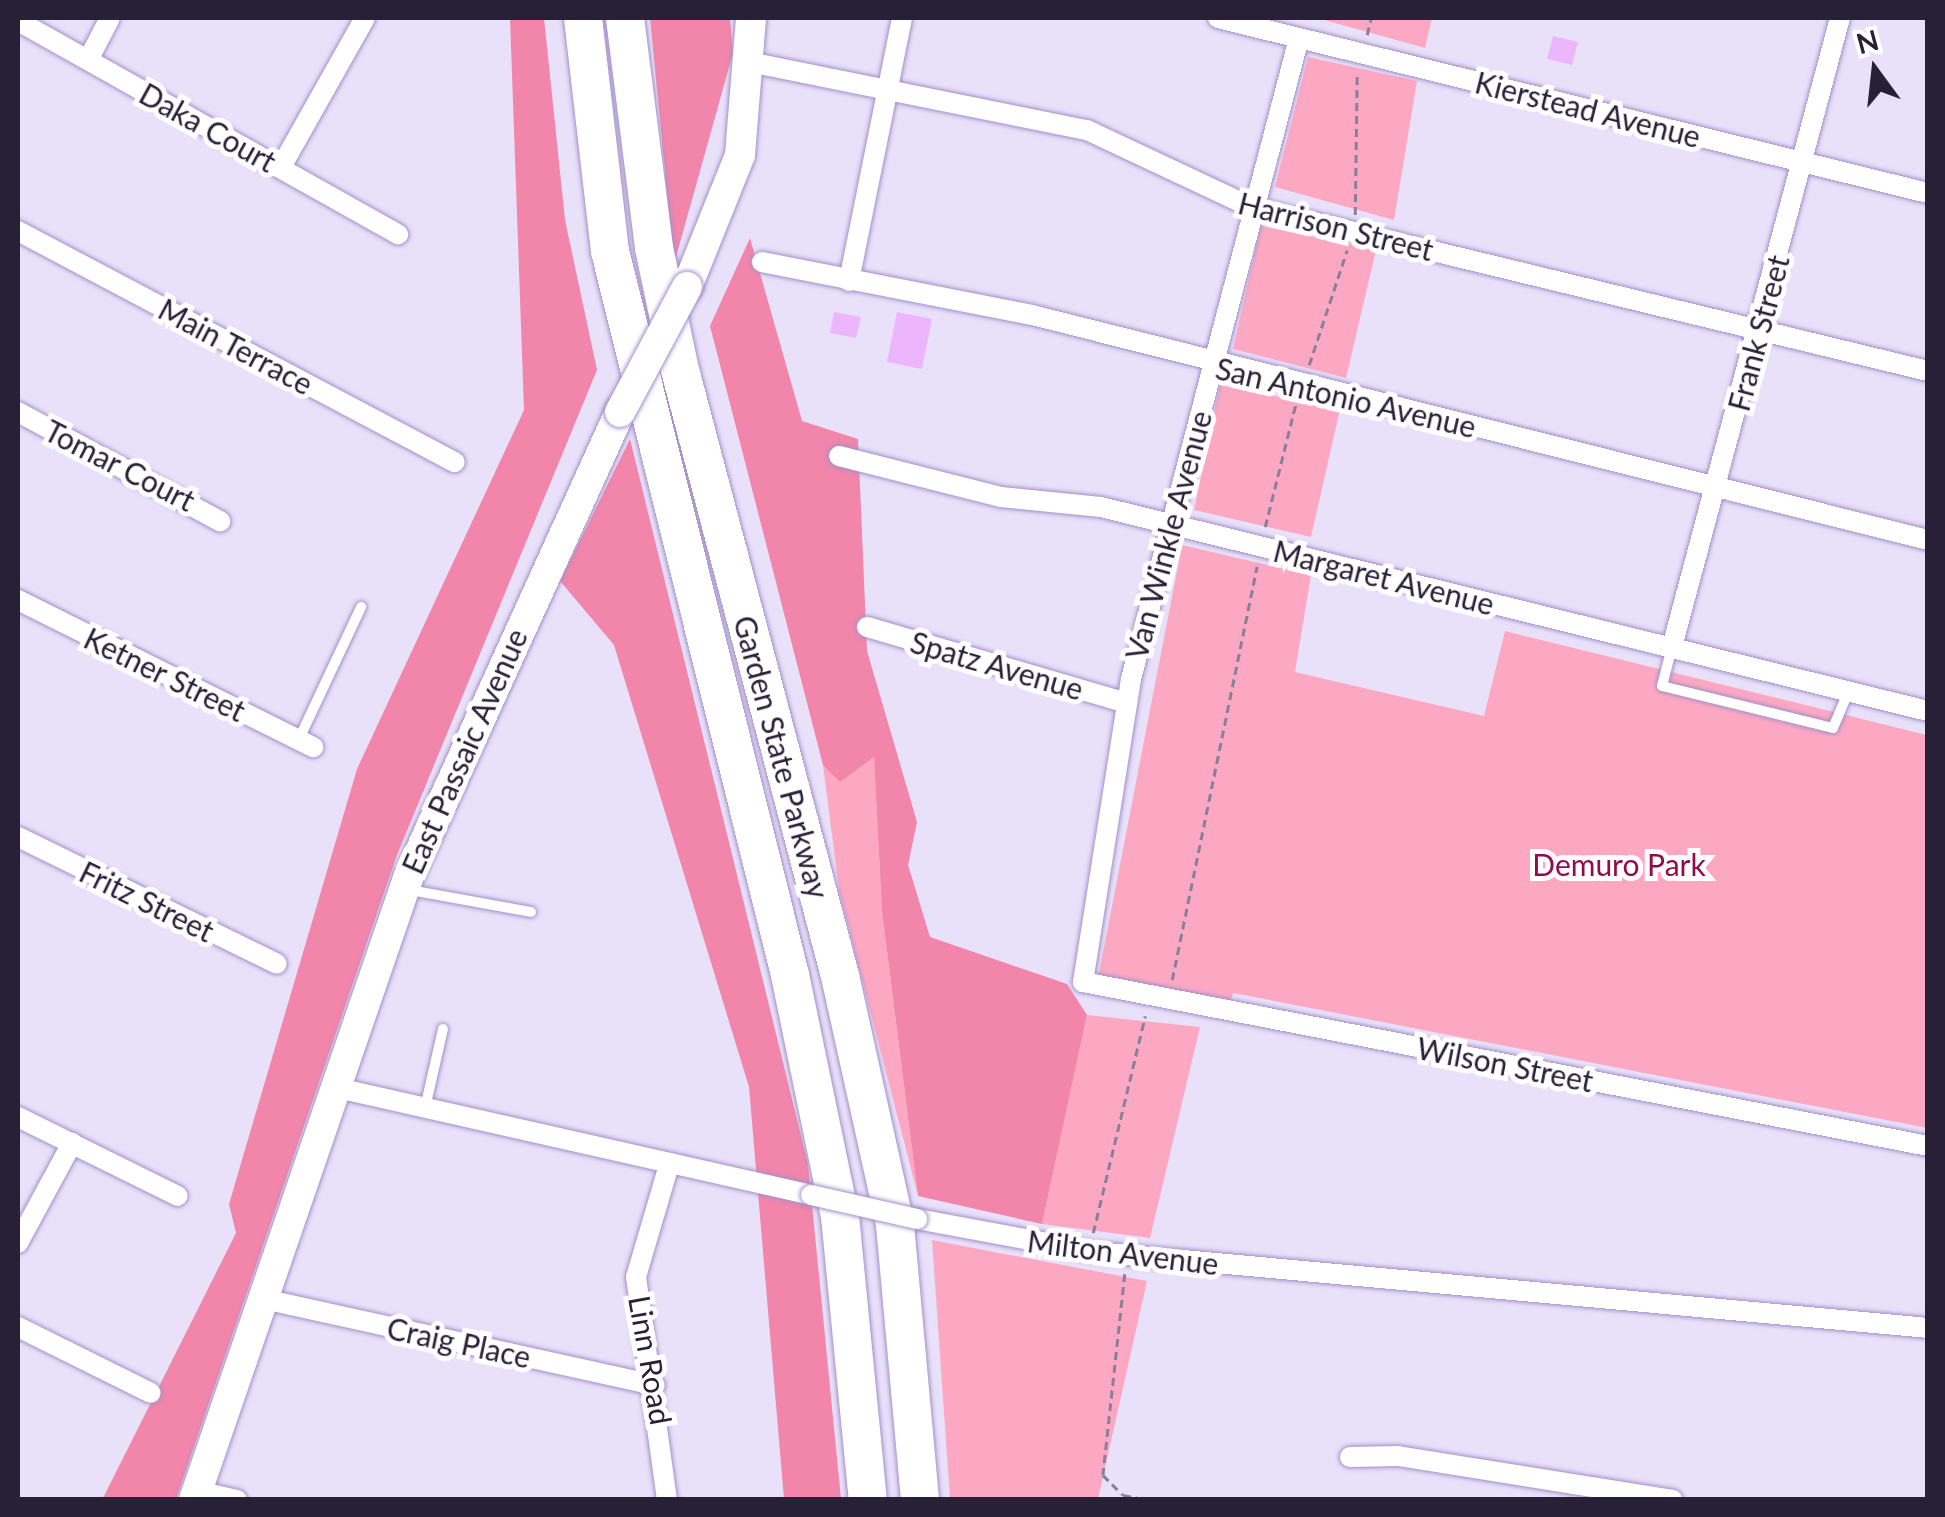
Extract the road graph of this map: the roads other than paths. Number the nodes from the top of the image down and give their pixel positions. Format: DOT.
graph roads {
  1 [pos="110,18"];
  2 [pos="365,18"];
  3 [pos="582,18"];
  4 [pos="625,18"];
  5 [pos="751,18"];
  6 [pos="902,18"];
  7 [pos="1218,18"];
  8 [pos="1840,18"];
  9 [pos="18,22"];
  10 [pos="1299,38"];
  11 [pos="88,60"];
  12 [pos="754,64"];
  13 [pos="886,89"];
  14 [pos="1802,162"];
  15 [pos="281,167"];
  16 [pos="1928,193"];
  17 [pos="1251,208"];
  18 [pos="18,231"];
  19 [pos="398,234"];
  20 [pos="762,262"];
  21 [pos="849,280"];
  22 [pos="1760,328"];
  23 [pos="1213,366"];
  24 [pos="1928,371"];
  25 [pos="18,412"];
  26 [pos="840,456"];
  27 [pos="455,462"];
  28 [pos="1718,486"];
  29 [pos="220,521"];
  30 [pos="1172,526"];
  31 [pos="1928,540"];
  32 [pos="18,600"];
  33 [pos="361,607"];
  34 [pos="867,627"];
  35 [pos="1672,647"];
  36 [pos="1848,691"];
  37 [pos="1127,703"];
  38 [pos="1928,711"];
  39 [pos="306,744"];
  40 [pos="18,837"];
  41 [pos="404,888"];
  42 [pos="532,912"];
  43 [pos="277,964"];
  44 [pos="1082,982"];
  45 [pos="443,1029"];
  46 [pos="333,1088"];
  47 [pos="425,1109"];
  48 [pos="18,1117"];
  49 [pos="72,1144"];
  50 [pos="1928,1146"];
  51 [pos="669,1165"];
  52 [pos="178,1196"];
  53 [pos="18,1243"];
  54 [pos="263,1300"];
  55 [pos="18,1327"];
  56 [pos="1928,1328"];
  57 [pos="655,1385"];
  58 [pos="151,1393"];
  59 [pos="1350,1457"];
  60 [pos="195,1495"];
  61 [pos="237,1500"];
  62 [pos="667,1500"];
  63 [pos="868,1500"];
  64 [pos="920,1500"];
  65 [pos="1673,1500"];
  1 -- 11 [label="street"];
  2 -- 15 [label="street"];
  3 -- 63 [label="highway, Garden State Parkway"];
  4 -- 64 [label="highway, Garden State Parkway"];
  5 -- 12 [label="main road, East Passaic Avenue"];
  6 -- 13 [label="street"];
  7 -- 10 [label="street, Kierstead Avenue"];
  8 -- 14 [label="street, Frank Street"];
  9 -- 11 [label="street, Daka Court"];
  10 -- 14 [label="street, Kierstead Avenue"];
  10 -- 17 [label="street, Van Winkle Avenue"];
  11 -- 15 [label="street, Daka Court"];
  12 -- 13 [label="street, Harrison Street"];
  12 -- 41 [label="main road, East Passaic Avenue, bridge"];
  13 -- 17 [label="street, Harrison Street"];
  13 -- 21 [label="street"];
  14 -- 16 [label="street, Kierstead Avenue"];
  14 -- 22 [label="street, Frank Street"];
  15 -- 19 [label="street, Daka Court"];
  17 -- 22 [label="street, Harrison Street"];
  17 -- 23 [label="street, Van Winkle Avenue"];
  18 -- 27 [label="street, Main Terrace"];
  20 -- 21 [label="street, San Antonio Avenue"];
  21 -- 23 [label="street, San Antonio Avenue"];
  22 -- 24 [label="street, Harrison Street"];
  22 -- 28 [label="street, Frank Street"];
  23 -- 28 [label="street, San Antonio Avenue"];
  23 -- 30 [label="street, Van Winkle Avenue"];
  25 -- 29 [label="street, Tomar Court"];
  26 -- 30 [label="street, Margaret Avenue"];
  28 -- 31 [label="street, San Antonio Avenue"];
  28 -- 35 [label="street, Frank Street"];
  30 -- 35 [label="street, Margaret Avenue"];
  30 -- 37 [label="street, Van Winkle Avenue"];
  32 -- 39 [label="street, Ketner Street"];
  33 -- 39 [label="lane"];
  34 -- 37 [label="street, Spatz Avenue"];
  35 -- 36 [label="street, Margaret Avenue"];
  35 -- 36 [label="lane"];
  36 -- 38 [label="street, Margaret Avenue"];
  37 -- 44 [label="street, Van Winkle Avenue"];
  40 -- 43 [label="street, Fritz Street"];
  41 -- 42 [label="lane"];
  41 -- 46 [label="main road, East Passaic Avenue"];
  44 -- 50 [label="street, Wilson Street"];
  45 -- 47 [label="lane"];
  46 -- 47 [label="street, Milton Avenue"];
  46 -- 54 [label="main road, East Passaic Avenue"];
  47 -- 51 [label="street, Milton Avenue"];
  48 -- 49 [label="street"];
  49 -- 52 [label="street"];
  49 -- 53 [label="street"];
  51 -- 56 [label="street, Milton Avenue, bridge"];
  51 -- 57 [label="street, Linn Road"];
  54 -- 57 [label="street, Craig Place"];
  54 -- 60 [label="main road, East Passaic Avenue"];
  55 -- 58 [label="street"];
  57 -- 62 [label="street, Linn Road"];
  59 -- 65 [label="street"];
  60 -- 61 [label="street"];
}
